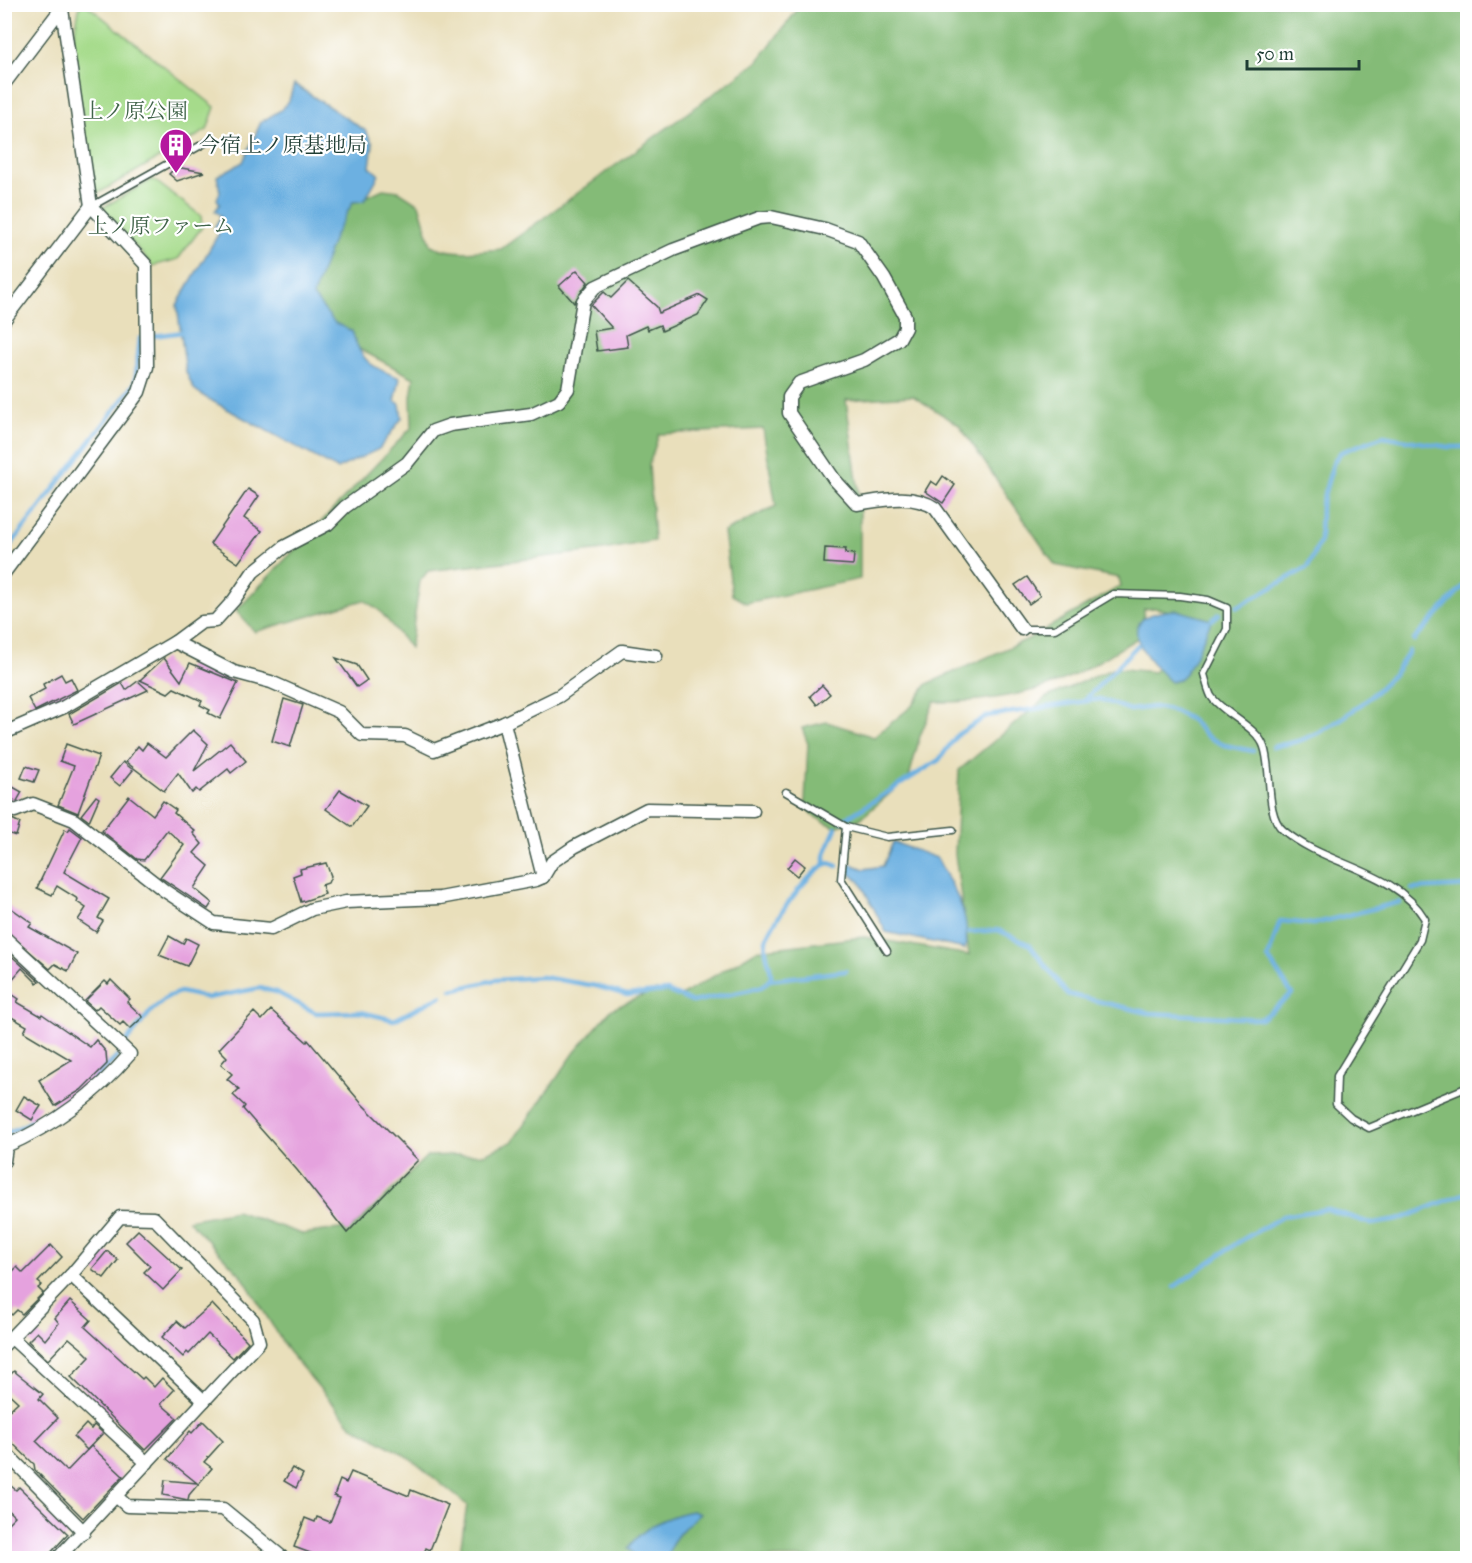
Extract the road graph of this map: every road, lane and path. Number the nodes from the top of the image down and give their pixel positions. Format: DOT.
graph roads {
  1 [pos="61,6"];
  2 [pos="4,84"];
  3 [pos="205,143"];
  4 [pos="91,206"];
  5 [pos="4,320"];
  6 [pos="4,573"];
  7 [pos="1022,629"];
  8 [pos="175,642"];
  9 [pos="656,656"];
  10 [pos="504,723"];
  11 [pos="4,734"];
  12 [pos="786,792"];
  13 [pos="4,806"];
  14 [pos="753,811"];
  15 [pos="846,827"];
  16 [pos="952,830"];
  17 [pos="543,877"];
  18 [pos="4,937"];
  19 [pos="887,951"];
  20 [pos="1467,1086"];
  21 [pos="5,1147"];
  22 [pos="4,1161"];
  23 [pos="71,1275"];
  24 [pos="8,1342"];
  25 [pos="204,1401"];
  26 [pos="4,1451"];
  27 [pos="147,1463"];
  28 [pos="117,1497"];
  29 [pos="84,1532"];
  30 [pos="58,1558"];
  31 [pos="283,1558"];
  1 -- 2 [label="street"];
  1 -- 4 [label="street"];
  3 -- 4 [label="lane"];
  4 -- 5 [label="street"];
  4 -- 6 [label="street"];
  7 -- 8 [label="street"];
  7 -- 20 [label="lane"];
  8 -- 10 [label="street"];
  8 -- 11 [label="street"];
  9 -- 10 [label="street"];
  10 -- 17 [label="street"];
  12 -- 15 [label="lane"];
  13 -- 17 [label="street"];
  14 -- 17 [label="street"];
  15 -- 16 [label="lane"];
  15 -- 19 [label="lane"];
  18 -- 21 [label="street"];
  21 -- 22 [label="street"];
  23 -- 24 [label="street"];
  23 -- 25 [label="street"];
  23 -- 25 [label="street"];
  24 -- 27 [label="street"];
  25 -- 27 [label="street"];
  26 -- 29 [label="street"];
  27 -- 28 [label="street"];
  28 -- 29 [label="street"];
  28 -- 31 [label="street"];
  29 -- 30 [label="street"];
}
